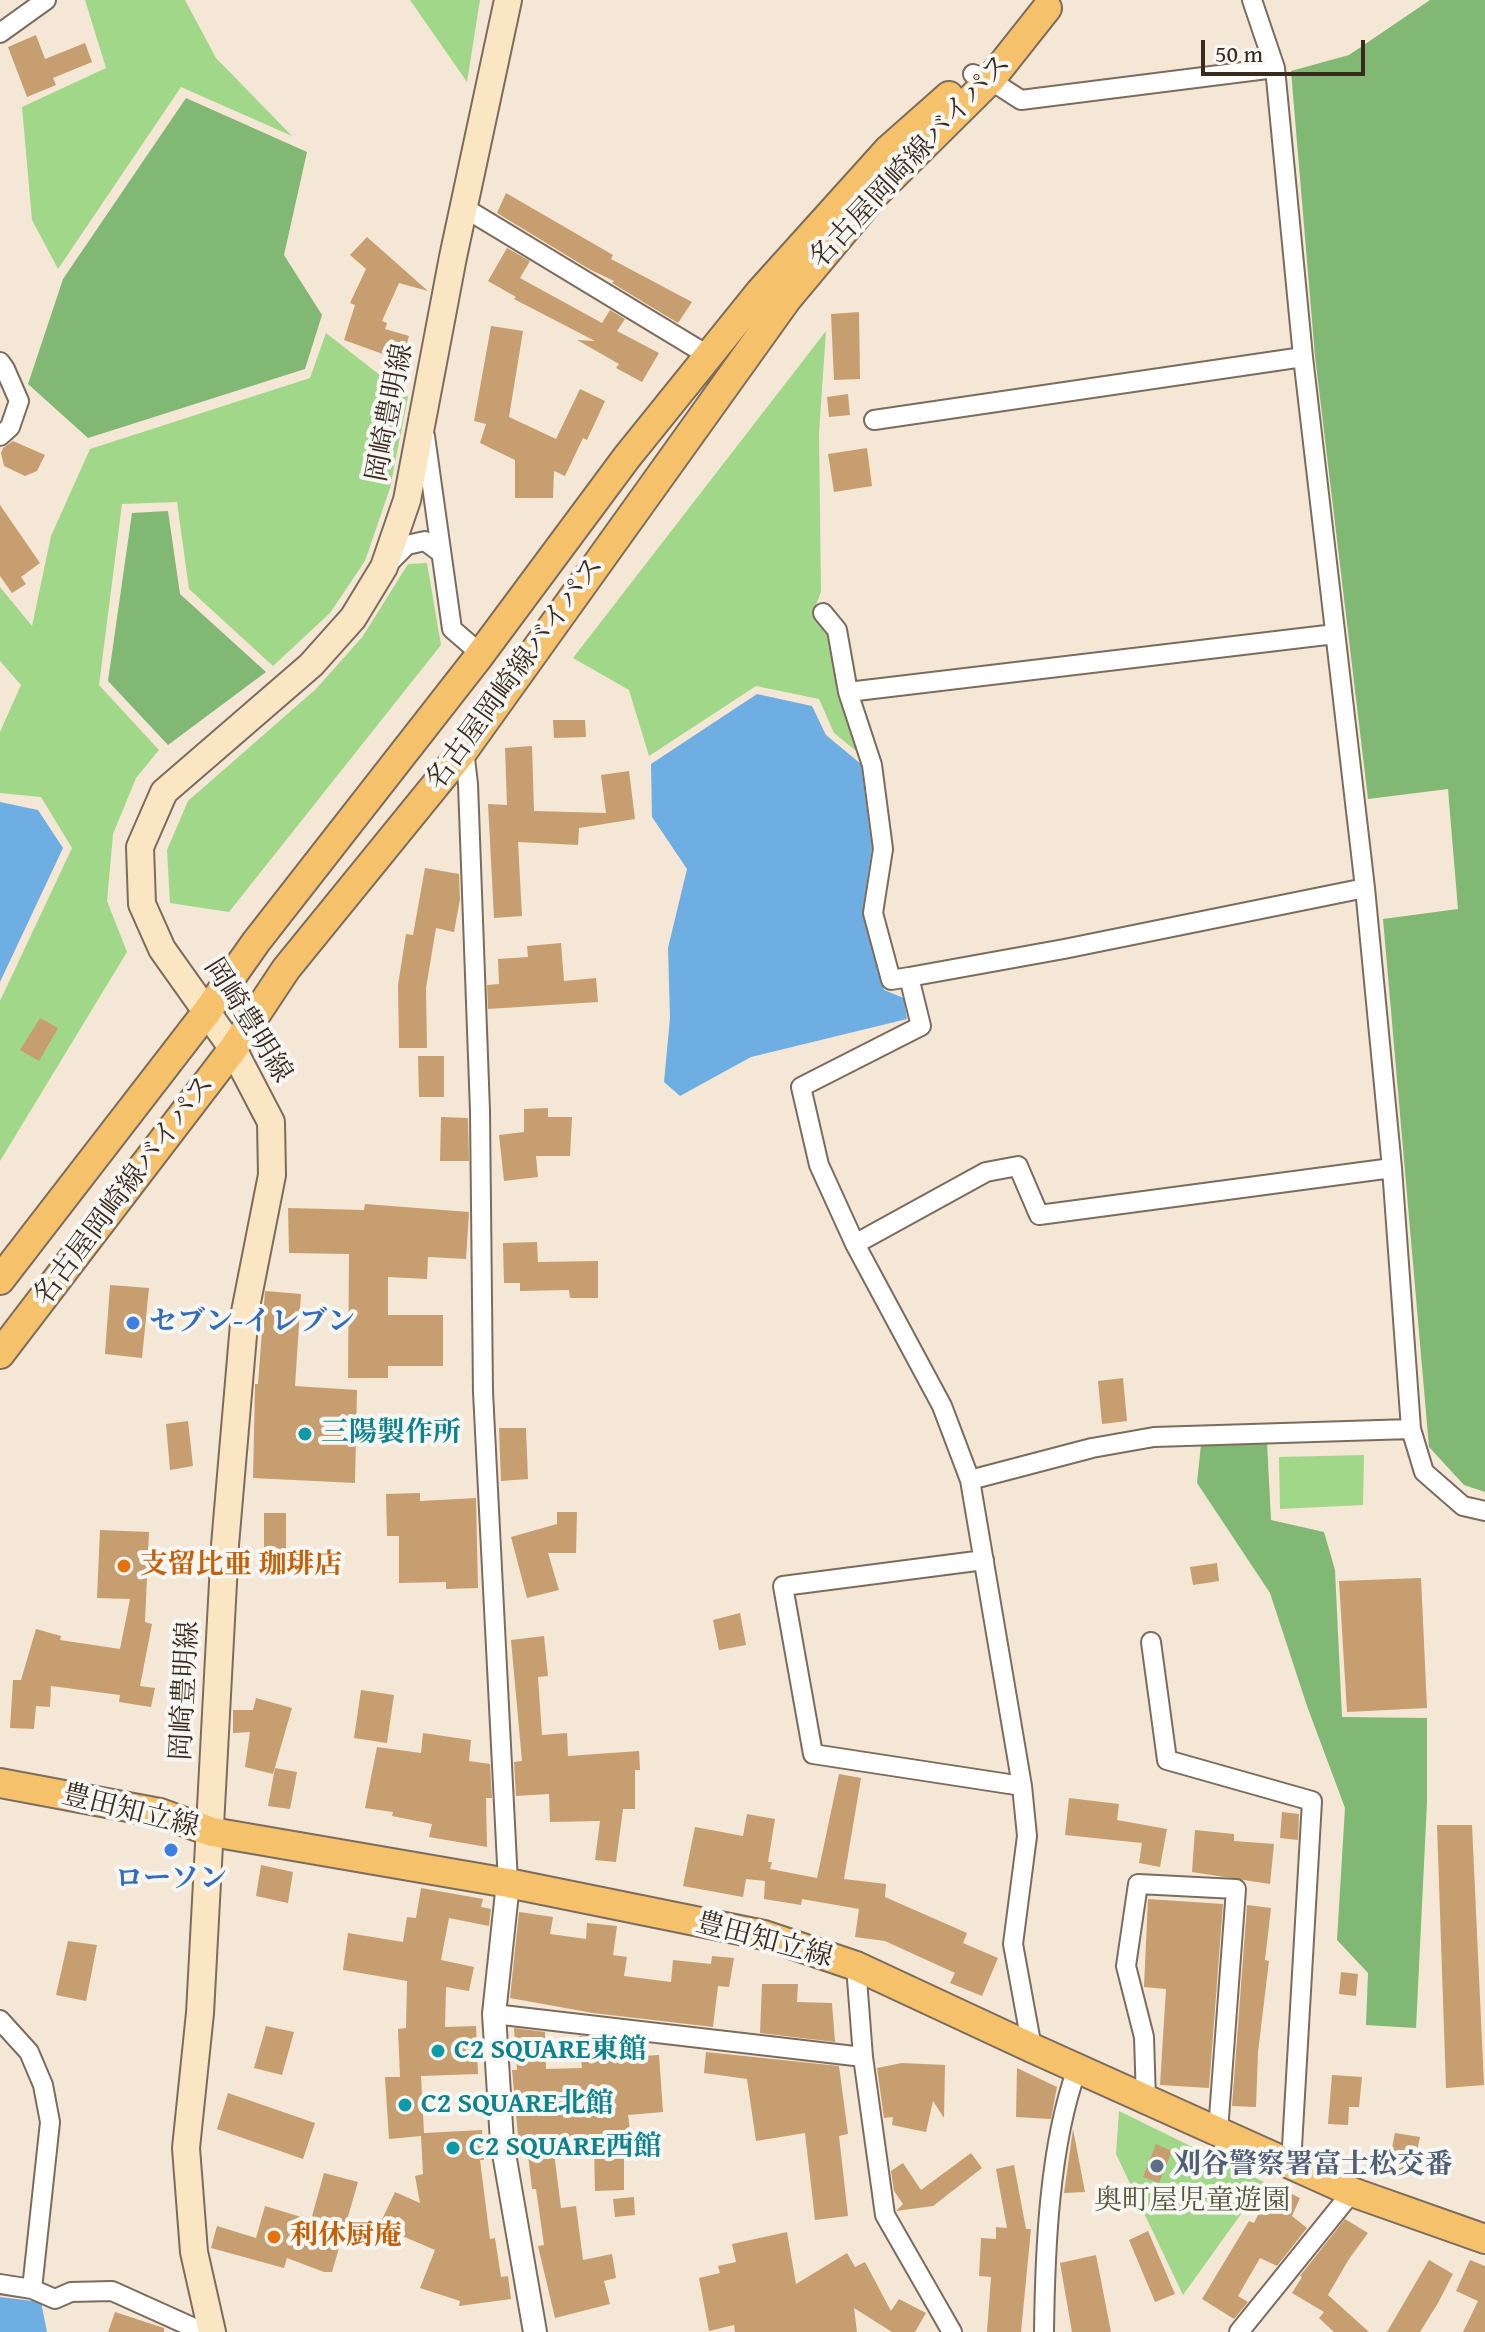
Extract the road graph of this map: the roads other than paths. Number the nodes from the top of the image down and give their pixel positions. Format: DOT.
graph roads {
  1 [pos="46,0"];
  2 [pos="508,0"];
  3 [pos="1252,0"];
  4 [pos="1052,4"];
  5 [pos="0,33"];
  6 [pos="1275,68"];
  7 [pos="982,77"];
  8 [pos="463,207"];
  9 [pos="709,356"];
  10 [pos="1303,357"];
  11 [pos="0,362"];
  12 [pos="874,420"];
  13 [pos="423,423"];
  14 [pos="0,436"];
  15 [pos="441,553"];
  16 [pos="384,567"];
  17 [pos="823,613"];
  18 [pos="1335,634"];
  19 [pos="481,654"];
  20 [pos="848,692"];
  21 [pos="464,750"];
  22 [pos="1365,888"];
  23 [pos="909,977"];
  24 [pos="206,1013"];
  25 [pos="233,1049"];
  26 [pos="1392,1168"];
  27 [pos="855,1244"];
  28 [pos="0,1280"];
  29 [pos="0,1354"];
  30 [pos="1411,1429"];
  31 [pos="970,1480"];
  32 [pos="1485,1511"];
  33 [pos="984,1560"];
  34 [pos="1151,1642"];
  35 [pos="0,1783"];
  36 [pos="1022,1786"];
  37 [pos="212,1832"];
  38 [pos="508,1883"];
  39 [pos="856,1966"];
  40 [pos="494,2014"];
  41 [pos="0,2020"];
  42 [pos="1032,2048"];
  43 [pos="863,2057"];
  44 [pos="1077,2069"];
  45 [pos="1146,2100"];
  46 [pos="1218,2131"];
  47 [pos="1291,2164"];
  48 [pos="1352,2192"];
  49 [pos="1485,2239"];
  50 [pos="0,2284"];
  51 [pos="32,2289"];
  52 [pos="203,2332"];
  53 [pos="212,2332"];
  54 [pos="535,2332"];
  55 [pos="952,2332"];
  56 [pos="1044,2332"];
  57 [pos="1239,2332"];
  1 -- 5 [label="street"];
  2 -- 8 [label="main road, 岡崎豊明線"];
  3 -- 6 [label="street"];
  4 -- 7 [label="main road, 名古屋岡崎線バイパス"];
  6 -- 7 [label="street"];
  6 -- 10 [label="street"];
  7 -- 9 [label="main road, 名古屋岡崎線バイパス"];
  7 -- 21 [label="main road, 名古屋岡崎線バイパス"];
  8 -- 9 [label="street"];
  8 -- 13 [label="main road, 岡崎豊明線"];
  9 -- 19 [label="main road, 名古屋岡崎線バイパス"];
  10 -- 12 [label="street"];
  10 -- 18 [label="street"];
  11 -- 14 [label="street"];
  13 -- 15 [label="street"];
  13 -- 16 [label="main road, 岡崎豊明線"];
  15 -- 16 [label="street"];
  15 -- 19 [label="street"];
  16 -- 24 [label="main road, 岡崎豊明線"];
  17 -- 20 [label="street"];
  18 -- 20 [label="street"];
  18 -- 22 [label="street"];
  19 -- 24 [label="main road, 名古屋岡崎線バイパス"];
  20 -- 23 [label="street"];
  21 -- 25 [label="main road, 名古屋岡崎線バイパス"];
  21 -- 38 [label="street"];
  22 -- 23 [label="street"];
  22 -- 26 [label="street"];
  23 -- 27 [label="street"];
  24 -- 25 [label="main road, 岡崎豊明線"];
  24 -- 28 [label="main road, 名古屋岡崎線バイパス"];
  25 -- 29 [label="main road, 名古屋岡崎線バイパス"];
  25 -- 37 [label="main road, 岡崎豊明線"];
  26 -- 27 [label="street"];
  26 -- 30 [label="street"];
  27 -- 31 [label="street"];
  30 -- 31 [label="street"];
  30 -- 32 [label="street"];
  31 -- 33 [label="street"];
  33 -- 36 [label="street"];
  33 -- 36 [label="street"];
  34 -- 47 [label="street"];
  35 -- 37 [label="main road, 豊田知立線"];
  36 -- 42 [label="street"];
  37 -- 38 [label="main road, 豊田知立線"];
  37 -- 53 [label="main road, 岡崎豊明線"];
  38 -- 39 [label="main road, 豊田知立線"];
  38 -- 40 [label="street"];
  39 -- 42 [label="main road, 豊田知立線"];
  39 -- 43 [label="street"];
  40 -- 43 [label="street"];
  40 -- 54 [label="street"];
  41 -- 51 [label="street"];
  42 -- 44 [label="main road, 豊田知立線"];
  43 -- 55 [label="street"];
  44 -- 45 [label="main road, 豊田知立線"];
  44 -- 56 [label="street"];
  45 -- 46 [label="main road, 豊田知立線"];
  45 -- 46 [label="street"];
  46 -- 47 [label="main road, 豊田知立線"];
  47 -- 48 [label="main road, 豊田知立線"];
  48 -- 49 [label="main road, 豊田知立線"];
  48 -- 57 [label="street"];
  50 -- 51 [label="street"];
  51 -- 52 [label="street"];
}
